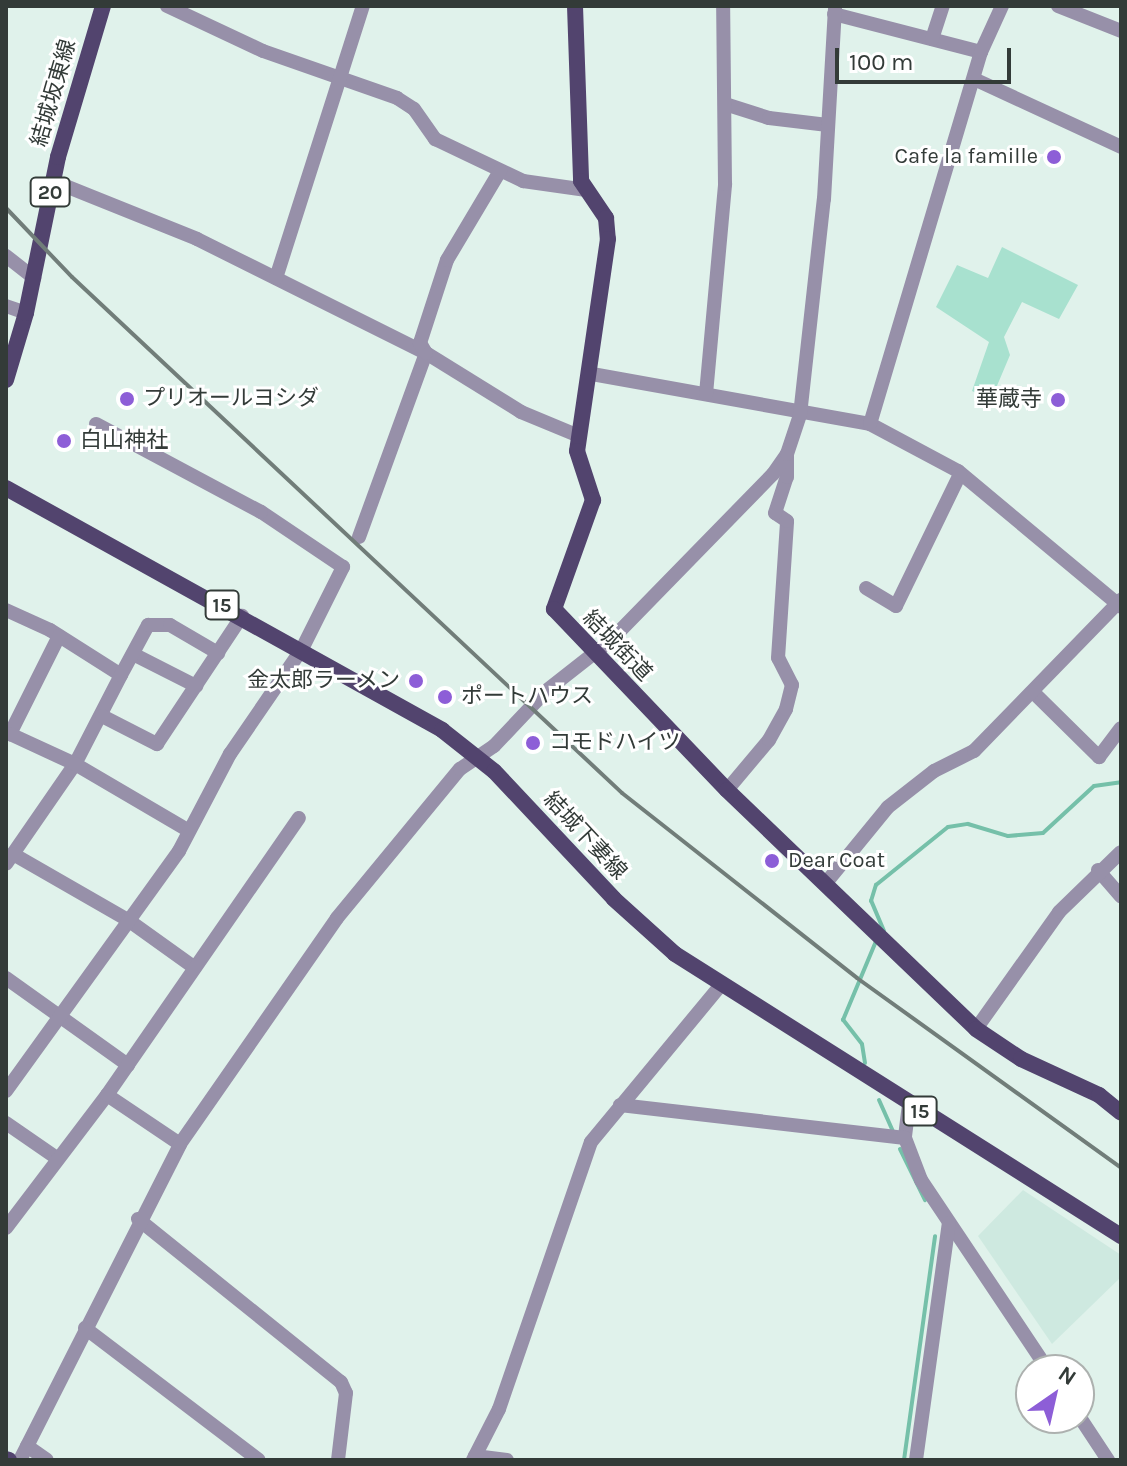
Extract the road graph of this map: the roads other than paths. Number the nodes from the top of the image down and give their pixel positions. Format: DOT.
graph roads {
  1 [pos="103,6"];
  2 [pos="167,6"];
  3 [pos="363,6"];
  4 [pos="575,6"];
  5 [pos="723,6"];
  6 [pos="943,6"];
  7 [pos="1002,6"];
  8 [pos="1067,8"];
  9 [pos="835,10"];
  10 [pos="1121,31"];
  11 [pos="932,39"];
  12 [pos="981,52"];
  13 [pos="341,76"];
  14 [pos="974,79"];
  15 [pos="725,104"];
  16 [pos="828,125"];
  17 [pos="1121,147"];
  18 [pos="500,171"];
  19 [pos="53,181"];
  20 [pos="586,190"];
  21 [pos="6,256"];
  22 [pos="34,278"];
  23 [pos="276,278"];
  24 [pos="6,306"];
  25 [pos="26,313"];
  26 [pos="426,353"];
  27 [pos="592,374"];
  28 [pos="6,380"];
  29 [pos="706,394"];
  30 [pos="800,415"];
  31 [pos="96,424"];
  32 [pos="870,424"];
  33 [pos="579,436"];
  34 [pos="787,454"];
  35 [pos="960,474"];
  36 [pos="6,488"];
  37 [pos="359,537"];
  38 [pos="866,588"];
  39 [pos="1120,604"];
  40 [pos="6,610"];
  41 [pos="242,616"];
  42 [pos="59,636"];
  43 [pos="302,649"];
  44 [pos="218,653"];
  45 [pos="591,653"];
  46 [pos="133,654"];
  47 [pos="121,675"];
  48 [pos="196,686"];
  49 [pos="1033,692"];
  50 [pos="102,716"];
  51 [pos="1121,728"];
  52 [pos="478,757"];
  53 [pos="75,764"];
  54 [pos="727,790"];
  55 [pos="299,818"];
  56 [pos="189,831"];
  57 [pos="1121,852"];
  58 [pos="10,859"];
  59 [pos="1098,870"];
  60 [pos="825,884"];
  61 [pos="1121,896"];
  62 [pos="128,920"];
  63 [pos="195,968"];
  64 [pos="6,978"];
  65 [pos="720,986"];
  66 [pos="58,1014"];
  67 [pos="976,1029"];
  68 [pos="128,1065"];
  69 [pos="6,1091"];
  70 [pos="107,1095"];
  71 [pos="909,1104"];
  72 [pos="620,1105"];
  73 [pos="1121,1113"];
  74 [pos="6,1123"];
  75 [pos="905,1138"];
  76 [pos="180,1144"];
  77 [pos="58,1159"];
  78 [pos="138,1219"];
  79 [pos="949,1223"];
  80 [pos="6,1228"];
  81 [pos="1121,1236"];
  82 [pos="85,1328"];
  83 [pos="1037,1354"];
  84 [pos="1091,1434"];
  85 [pos="27,1446"];
  86 [pos="474,1458"];
  87 [pos="20,1460"];
  88 [pos="47,1460"];
  89 [pos="259,1460"];
  90 [pos="338,1460"];
  91 [pos="507,1460"];
  92 [pos="916,1460"];
  93 [pos="1108,1460"];
  1 -- 19 [label="main road, 結城坂東線 / 20"];
  2 -- 13 [label="street"];
  3 -- 13 [label="street"];
  4 -- 20 [label="main road, 結城街道"];
  5 -- 15 [label="street"];
  6 -- 11 [label="street"];
  7 -- 12 [label="street"];
  8 -- 10 [label="street"];
  9 -- 11 [label="street"];
  9 -- 16 [label="street"];
  11 -- 12 [label="street"];
  12 -- 14 [label="street"];
  13 -- 18 [label="street"];
  13 -- 23 [label="street"];
  14 -- 17 [label="street"];
  14 -- 32 [label="street"];
  15 -- 16 [label="street"];
  15 -- 29 [label="street"];
  16 -- 30 [label="street"];
  18 -- 20 [label="street"];
  18 -- 26 [label="street"];
  19 -- 22 [label="main road, 結城坂東線 / 20"];
  19 -- 23 [label="street"];
  20 -- 27 [label="main road, 結城街道"];
  21 -- 22 [label="street"];
  22 -- 25 [label="main road, 結城坂東線 / 20"];
  23 -- 26 [label="street"];
  24 -- 25 [label="street"];
  25 -- 28 [label="main road, 結城坂東線 / 20"];
  26 -- 33 [label="street"];
  26 -- 37 [label="street"];
  27 -- 29 [label="street"];
  27 -- 33 [label="main road, 結城街道"];
  29 -- 30 [label="street"];
  30 -- 32 [label="street"];
  30 -- 34 [label="street"];
  31 -- 43 [label="street"];
  32 -- 35 [label="street"];
  33 -- 45 [label="main road, 結城街道"];
  34 -- 45 [label="street"];
  34 -- 54 [label="street"];
  35 -- 38 [label="street"];
  35 -- 39 [label="street"];
  36 -- 41 [label="main road, 結城下妻線 / 15"];
  39 -- 49 [label="street"];
  40 -- 42 [label="street"];
  41 -- 43 [label="main road, 結城下妻線 / 15"];
  41 -- 44 [label="street"];
  42 -- 47 [label="street"];
  42 -- 53 [label="street"];
  43 -- 52 [label="main road, 結城下妻線 / 15"];
  43 -- 56 [label="street"];
  44 -- 46 [label="street"];
  44 -- 48 [label="street"];
  45 -- 52 [label="street"];
  45 -- 54 [label="main road, 結城街道"];
  46 -- 47 [label="street"];
  46 -- 48 [label="street"];
  47 -- 50 [label="street"];
  48 -- 50 [label="street"];
  49 -- 51 [label="street"];
  49 -- 60 [label="street"];
  50 -- 53 [label="street"];
  52 -- 65 [label="main road, 結城下妻線 / 15"];
  52 -- 76 [label="street"];
  53 -- 56 [label="street"];
  53 -- 58 [label="street"];
  54 -- 60 [label="main road, 結城街道"];
  55 -- 63 [label="street"];
  56 -- 62 [label="street"];
  57 -- 59 [label="street"];
  58 -- 62 [label="street"];
  59 -- 61 [label="street"];
  59 -- 67 [label="street"];
  60 -- 67 [label="main road, 結城街道"];
  62 -- 63 [label="street"];
  62 -- 66 [label="street"];
  63 -- 68 [label="street"];
  64 -- 66 [label="street"];
  65 -- 71 [label="main road, 結城下妻線 / 15"];
  65 -- 72 [label="street"];
  66 -- 68 [label="street"];
  66 -- 69 [label="street"];
  67 -- 73 [label="main road, 結城街道"];
  68 -- 70 [label="street"];
  70 -- 76 [label="street"];
  70 -- 77 [label="street"];
  71 -- 75 [label="street"];
  71 -- 81 [label="main road, 結城下妻線 / 15"];
  72 -- 75 [label="street"];
  72 -- 86 [label="street"];
  74 -- 77 [label="street"];
  75 -- 79 [label="street"];
  76 -- 78 [label="street"];
  77 -- 80 [label="street"];
  78 -- 82 [label="street"];
  78 -- 90 [label="street"];
  79 -- 83 [label="street"];
  79 -- 92 [label="street"];
  82 -- 85 [label="street"];
  82 -- 89 [label="street"];
  84 -- 93 [label="street"];
  85 -- 87 [label="street"];
  85 -- 88 [label="street"];
  86 -- 91 [label="street"];
}
